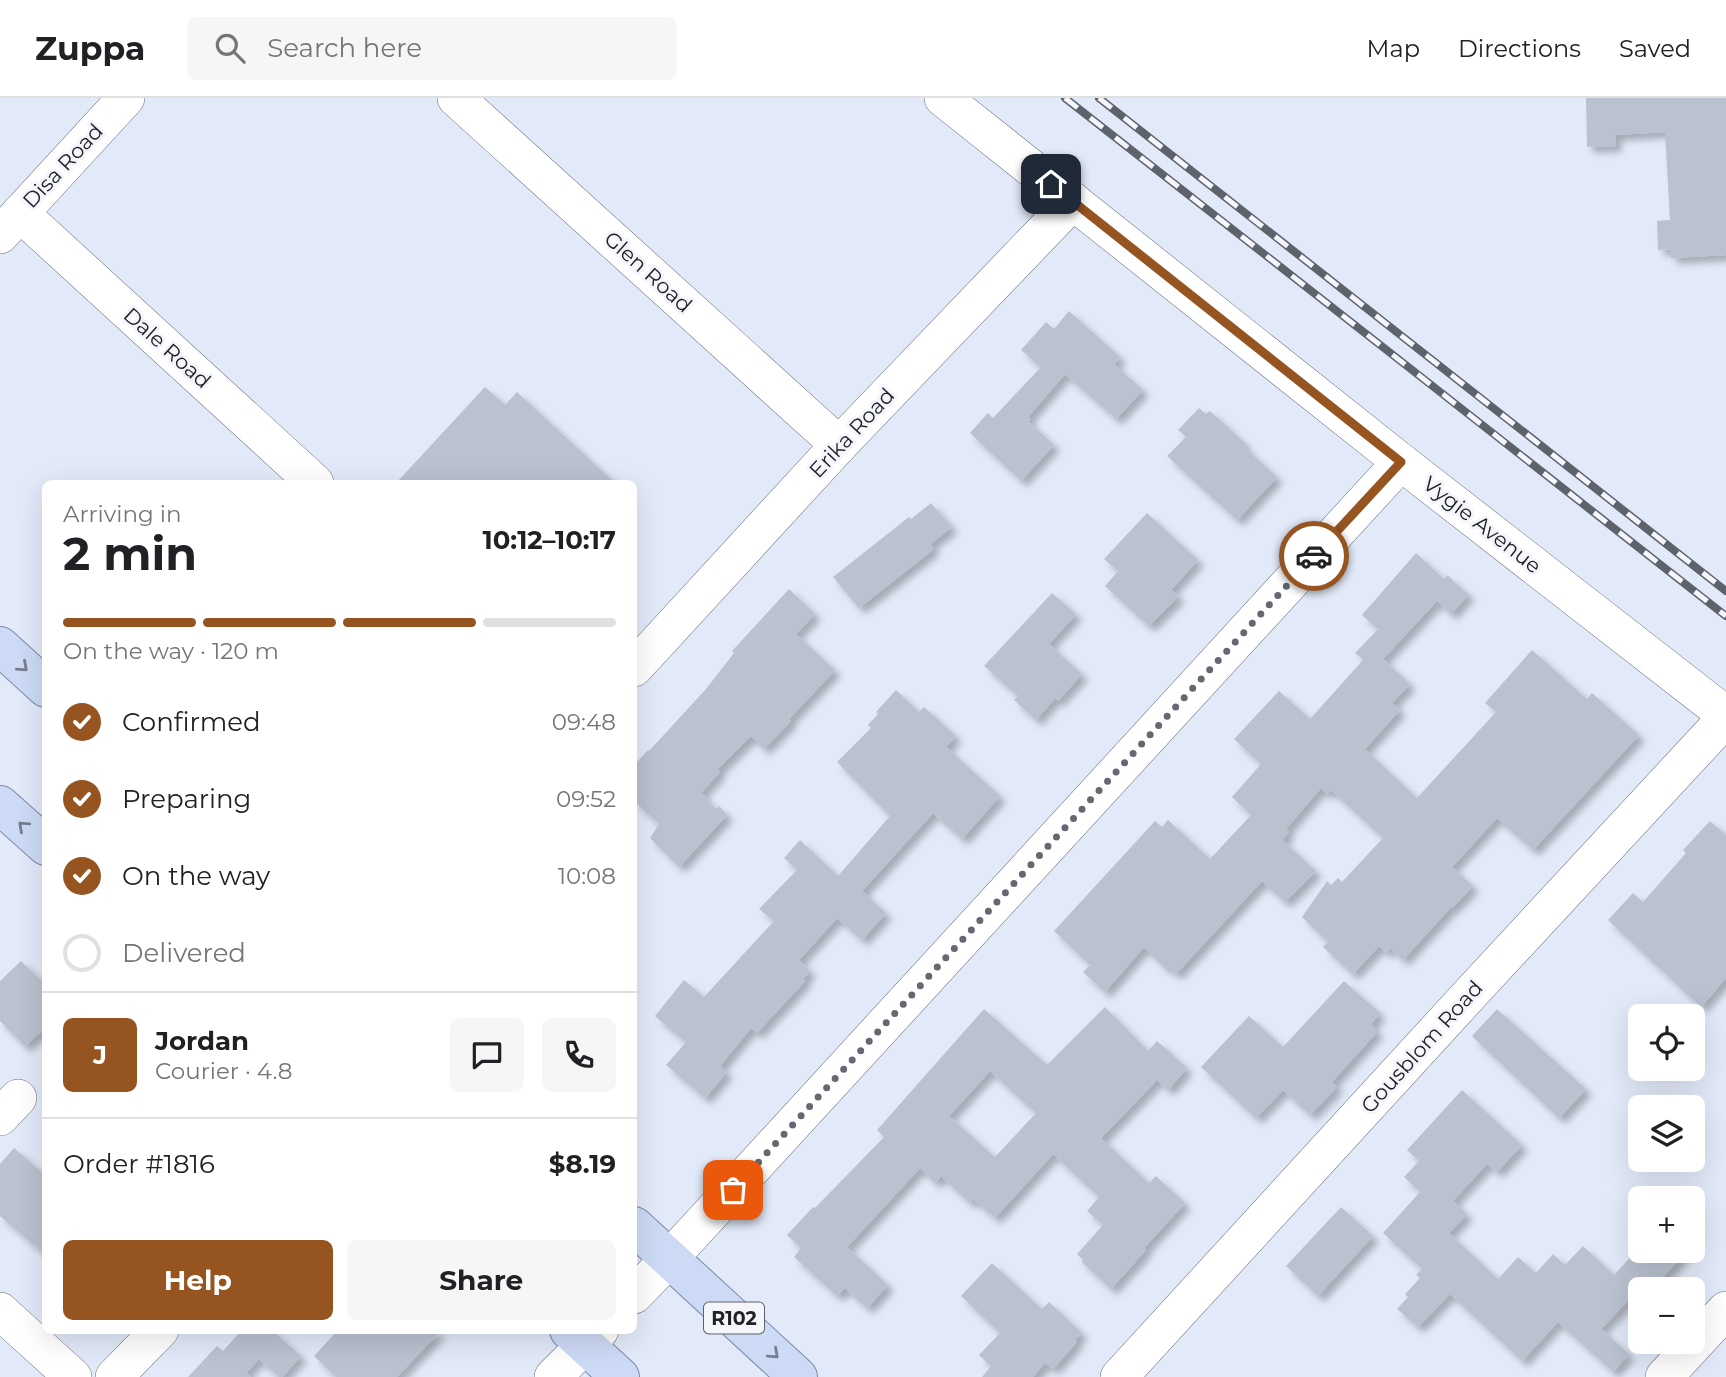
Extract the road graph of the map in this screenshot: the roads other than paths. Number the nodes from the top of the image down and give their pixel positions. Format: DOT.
graph roads {
  1 [pos="126,98"];
  2 [pos="456,98"];
  3 [pos="943,98"];
  4 [pos="1073,201"];
  5 [pos="10,224"];
  6 [pos="839,445"];
  7 [pos="1401,462"];
  8 [pos="312,480"];
  9 [pos="0,646"];
  10 [pos="637,665"];
  11 [pos="42,684"];
  12 [pos="1726,716"];
  13 [pos="0,805"];
  14 [pos="42,842"];
  15 [pos="637,1229"];
  16 [pos="669,1259"];
  17 [pos="637,1292"];
  18 [pos="1726,1310"];
  19 [pos="0,1311"];
  20 [pos="156,1334"];
  21 [pos="585,1335"];
  22 [pos="67,1376"];
  23 [pos="114,1377"];
  24 [pos="553,1377"];
  25 [pos="620,1377"];
  26 [pos="798,1377"];
  27 [pos="1119,1377"];
  28 [pos="1664,1377"];
  1 -- 5 [label="street, Disa Road"];
  2 -- 6 [label="street, Glen Road"];
  3 -- 4 [label="street, Vygie Avenue"];
  4 -- 6 [label="street, Erika Road"];
  4 -- 7 [label="street, Vygie Avenue"];
  5 -- 8 [label="street, Dale Road"];
  6 -- 10 [label="street, Erika Road"];
  7 -- 12 [label="street, Vygie Avenue"];
  7 -- 16 [label="street"];
  9 -- 11 [label="main road, one-way"];
  12 -- 27 [label="street, Gousblom Road"];
  14 -- 13 [label="main road, one-way"];
  15 -- 16 [label="main road, R102"];
  16 -- 17 [label="street"];
  16 -- 26 [label="main road, R102, one-way"];
  18 -- 28 [label="street"];
  19 -- 22 [label="street"];
  20 -- 23 [label="street"];
  21 -- 24 [label="street"];
  21 -- 25 [label="main road"];
}
